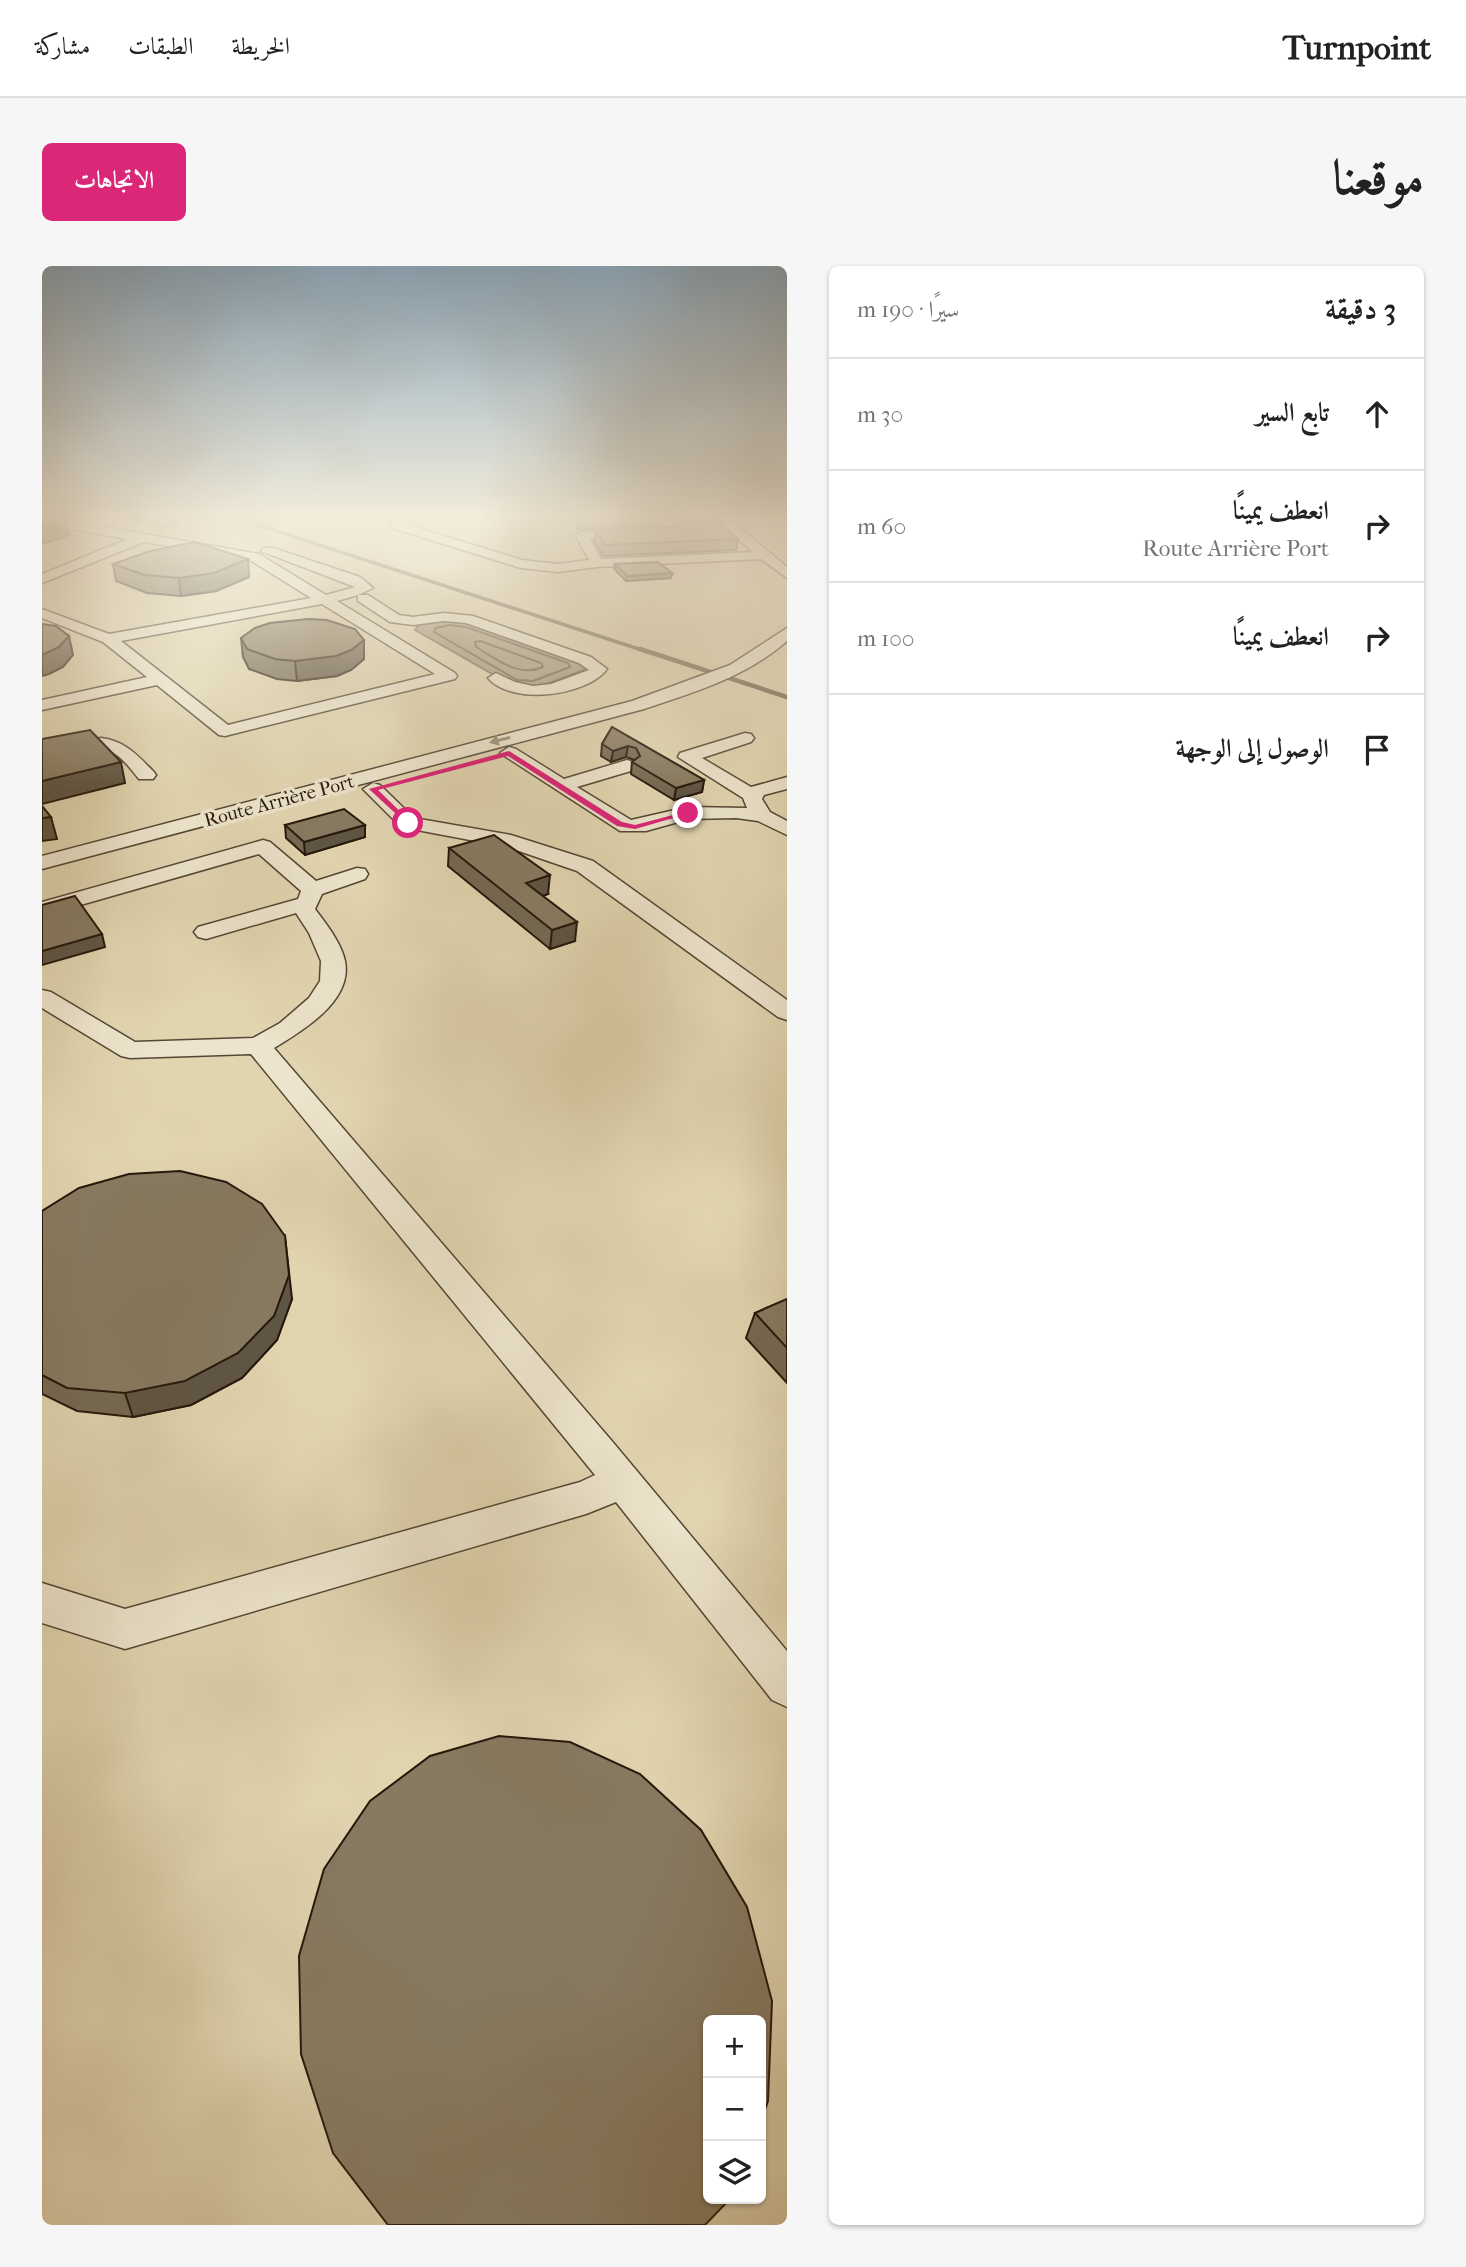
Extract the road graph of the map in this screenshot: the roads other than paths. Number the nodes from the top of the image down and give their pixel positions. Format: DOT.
graph roads {
  1 [pos="284,606"];
  2 [pos="336,606"];
  3 [pos="376,606"];
  4 [pos="42,612"];
  5 [pos="787,633"];
  6 [pos="108,639"];
  7 [pos="787,652"];
  8 [pos="747,670"];
  9 [pos="496,678"];
  10 [pos="158,680"];
  11 [pos="717,683"];
  12 [pos="42,705"];
  13 [pos="745,738"];
  14 [pos="675,743"];
  15 [pos="509,753"];
  16 [pos="42,754"];
  17 [pos="696,754"];
  18 [pos="628,766"];
  19 [pos="146,775"];
  20 [pos="787,783"];
  21 [pos="560,786"];
  22 [pos="373,789"];
  23 [pos="751,793"];
  24 [pos="763,816"];
  25 [pos="787,829"];
  26 [pos="87,859"];
  27 [pos="42,863"];
  28 [pos="357,874"];
  29 [pos="42,877"];
  30 [pos="112,889"];
  31 [pos="310,896"];
  32 [pos="42,909"];
  33 [pos="206,932"];
  34 [pos="42,997"];
  35 [pos="787,1012"];
  36 [pos="258,1046"];
  37 [pos="622,1481"];
  38 [pos="42,1603"];
  39 [pos="787,1685"];
  1 -- 6 [label="street"];
  2 -- 10 [label="street"];
  3 -- 9 [label="street"];
  4 -- 6 [label="street"];
  5 -- 8 [label="street, Route Arrière Port"];
  6 -- 10 [label="street"];
  7 -- 8 [label="street, Route Arrière Port"];
  8 -- 11 [label="street, Route Arrière Port"];
  10 -- 12 [label="street"];
  11 -- 15 [label="street, Route Arrière Port"];
  11 -- 26 [label="street, Route Arrière Port, one-way"];
  13 -- 17 [label="street"];
  14 -- 17 [label="street"];
  15 -- 21 [label="street"];
  15 -- 22 [label="street, Route Arrière Port"];
  16 -- 19 [label="street"];
  17 -- 23 [label="street"];
  18 -- 21 [label="street"];
  20 -- 23 [label="street"];
  21 -- 24 [label="street"];
  22 -- 26 [label="street, Route Arrière Port"];
  22 -- 35 [label="street"];
  23 -- 24 [label="street"];
  24 -- 25 [label="street"];
  26 -- 27 [label="street, Route Arrière Port"];
  26 -- 29 [label="street, Route Arrière Port"];
  26 -- 30 [label="street"];
  28 -- 31 [label="street"];
  30 -- 31 [label="street"];
  30 -- 32 [label="street"];
  31 -- 33 [label="street"];
  31 -- 36 [label="street"];
  34 -- 36 [label="street"];
  36 -- 37 [label="street"];
  37 -- 38 [label="street"];
  37 -- 39 [label="street"];
}
